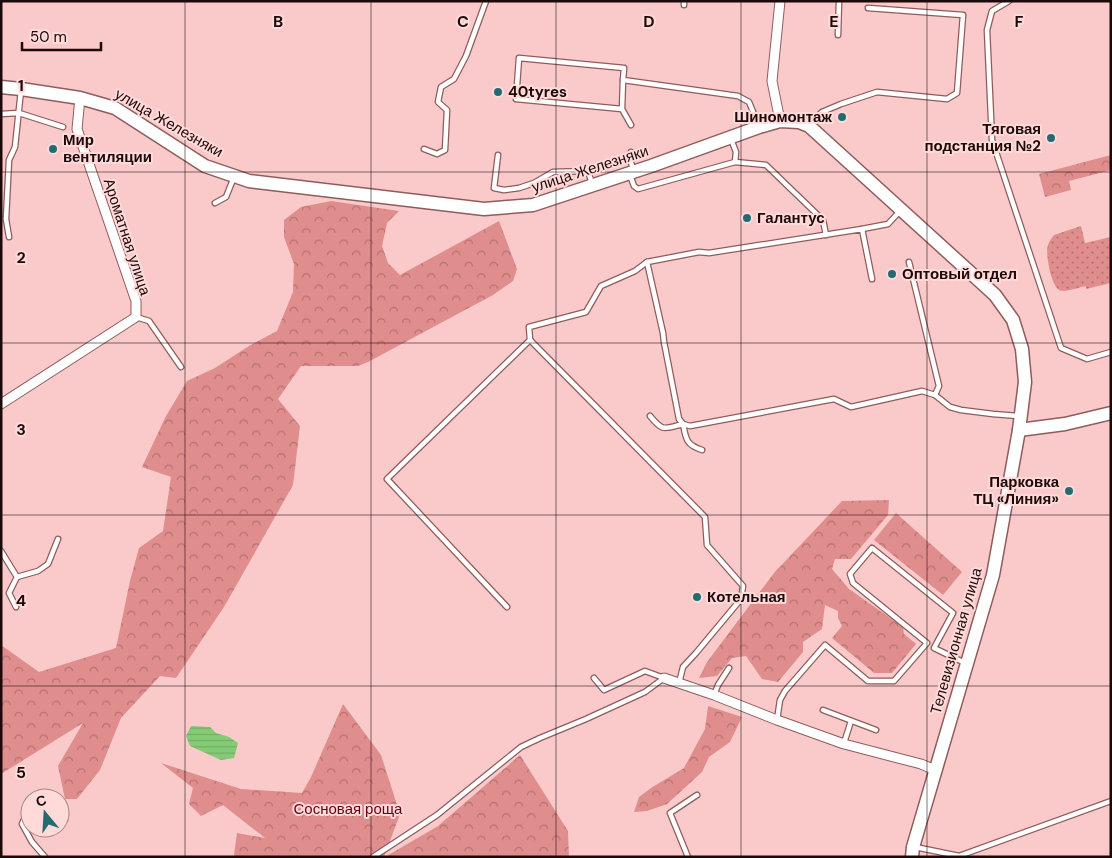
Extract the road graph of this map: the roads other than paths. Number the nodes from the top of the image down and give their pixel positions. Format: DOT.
graph roads {
  1 [pos="486,1"];
  2 [pos="780,1"];
  3 [pos="839,1"];
  4 [pos="1008,1"];
  5 [pos="868,8"];
  6 [pos="838,35"];
  7 [pos="624,80"];
  8 [pos="1,87"];
  9 [pos="21,89"];
  10 [pos="80,98"];
  11 [pos="622,110"];
  12 [pos="19,112"];
  13 [pos="1,114"];
  14 [pos="780,121"];
  15 [pos="631,125"];
  16 [pos="808,126"];
  17 [pos="64,127"];
  18 [pos="759,127"];
  19 [pos="731,138"];
  20 [pos="424,149"];
  21 [pos="631,152"];
  22 [pos="498,155"];
  23 [pos="735,162"];
  24 [pos="632,173"];
  25 [pos="234,176"];
  26 [pos="592,186"];
  27 [pos="215,203"];
  28 [pos="900,210"];
  29 [pos="862,229"];
  30 [pos="826,235"];
  31 [pos="8,238"];
  32 [pos="647,262"];
  33 [pos="909,262"];
  34 [pos="872,280"];
  35 [pos="136,317"];
  36 [pos="530,340"];
  37 [pos="1111,352"];
  38 [pos="180,367"];
  39 [pos="935,395"];
  40 [pos="1,404"];
  41 [pos="1111,413"];
  42 [pos="650,416"];
  43 [pos="1020,416"];
  44 [pos="683,424"];
  45 [pos="1019,430"];
  46 [pos="702,450"];
  47 [pos="58,539"];
  48 [pos="1,550"];
  49 [pos="17,577"];
  50 [pos="16,607"];
  51 [pos="507,607"];
  52 [pos="927,643"];
  53 [pos="934,648"];
  54 [pos="967,664"];
  55 [pos="729,668"];
  56 [pos="594,678"];
  57 [pos="664,678"];
  58 [pos="679,683"];
  59 [pos="714,695"];
  60 [pos="824,710"];
  61 [pos="777,720"];
  62 [pos="851,721"];
  63 [pos="876,730"];
  64 [pos="844,744"];
  65 [pos="936,770"];
  66 [pos="697,794"];
  67 [pos="1111,801"];
  68 [pos="30,838"];
  69 [pos="912,852"];
  70 [pos="44,857"];
  71 [pos="373,857"];
  72 [pos="688,857"];
  1 -- 20 [label="lane"];
  2 -- 14 [label="street"];
  3 -- 6 [label="lane"];
  4 -- 37 [label="lane"];
  5 -- 16 [label="lane"];
  7 -- 11 [label="lane"];
  7 -- 11 [label="lane"];
  7 -- 18 [label="lane"];
  8 -- 9 [label="street, улица Железняки"];
  9 -- 10 [label="street, улица Железняки"];
  9 -- 12 [label="lane"];
  10 -- 25 [label="street, улица Железняки"];
  10 -- 35 [label="street, Ароматная улица"];
  11 -- 15 [label="lane"];
  12 -- 13 [label="lane"];
  12 -- 17 [label="lane"];
  12 -- 31 [label="lane"];
  14 -- 16 [label="street, улица Железняки"];
  14 -- 18 [label="street, улица Железняки"];
  16 -- 28 [label="street"];
  18 -- 19 [label="street, улица Железняки"];
  19 -- 23 [label="lane"];
  19 -- 24 [label="street, улица Железняки"];
  21 -- 24 [label="lane"];
  22 -- 26 [label="lane"];
  23 -- 24 [label="lane"];
  23 -- 30 [label="lane"];
  24 -- 26 [label="street, улица Железняки"];
  25 -- 26 [label="street, улица Железняки"];
  25 -- 27 [label="lane"];
  28 -- 29 [label="lane"];
  28 -- 43 [label="street"];
  29 -- 30 [label="lane"];
  29 -- 34 [label="lane"];
  30 -- 32 [label="lane"];
  32 -- 36 [label="lane"];
  32 -- 44 [label="lane"];
  33 -- 39 [label="lane"];
  35 -- 38 [label="lane"];
  35 -- 40 [label="street, Ароматная улица"];
  36 -- 51 [label="lane"];
  36 -- 58 [label="lane"];
  39 -- 43 [label="lane"];
  39 -- 44 [label="lane"];
  41 -- 45 [label="street"];
  42 -- 44 [label="lane"];
  43 -- 45 [label="street"];
  44 -- 46 [label="lane"];
  45 -- 54 [label="street, Телевизионная улица"];
  47 -- 49 [label="lane"];
  48 -- 49 [label="lane"];
  49 -- 50 [label="lane"];
  52 -- 53 [label="lane"];
  52 -- 53 [label="lane"];
  52 -- 61 [label="lane"];
  53 -- 54 [label="lane"];
  54 -- 65 [label="street, Телевизионная улица"];
  55 -- 59 [label="lane"];
  56 -- 57 [label="lane"];
  57 -- 58 [label="street"];
  57 -- 71 [label="lane"];
  58 -- 59 [label="street"];
  59 -- 61 [label="street"];
  60 -- 62 [label="lane"];
  61 -- 64 [label="street"];
  62 -- 63 [label="lane"];
  62 -- 64 [label="lane"];
  64 -- 65 [label="street"];
  65 -- 69 [label="street, Телевизионная улица"];
  66 -- 72 [label="lane"];
  67 -- 69 [label="lane"];
  68 -- 70 [label="lane"];
}
